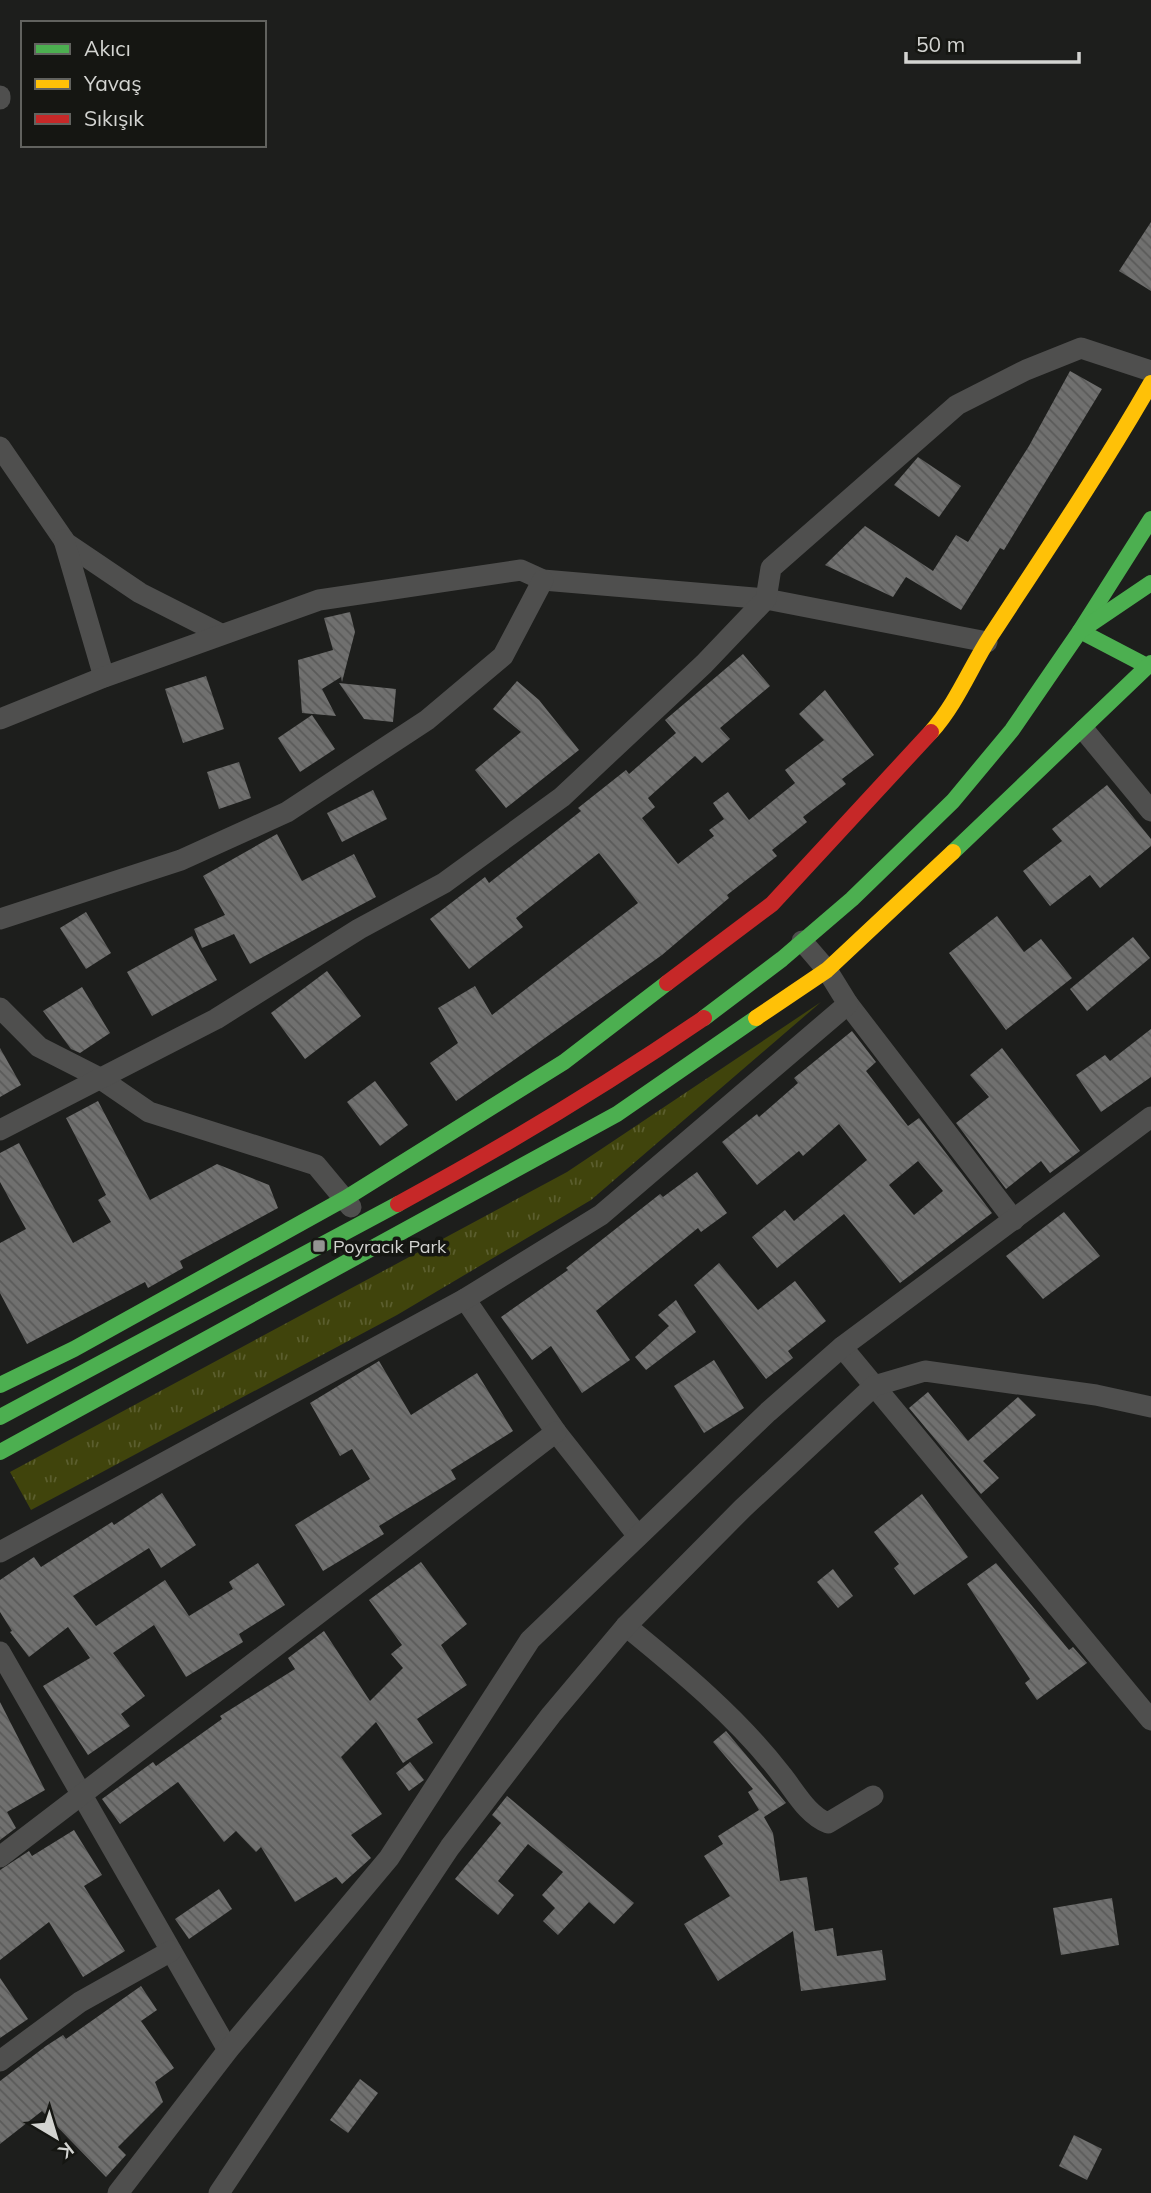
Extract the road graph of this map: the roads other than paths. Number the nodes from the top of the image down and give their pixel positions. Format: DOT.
graph roads {
  1 [pos="1151,371"];
  2 [pos="1151,383"];
  3 [pos="0,447"];
  4 [pos="1151,519"];
  5 [pos="64,540"];
  6 [pos="1129,551"];
  7 [pos="1151,560"];
  8 [pos="544,580"];
  9 [pos="1151,583"];
  10 [pos="766,599"];
  11 [pos="1080,631"];
  12 [pos="221,634"];
  13 [pos="987,642"];
  14 [pos="1149,665"];
  15 [pos="103,677"];
  16 [pos="0,719"];
  17 [pos="1084,730"];
  18 [pos="1151,811"];
  19 [pos="0,919"];
  20 [pos="802,942"];
  21 [pos="827,970"];
  22 [pos="848,1004"];
  23 [pos="0,1008"];
  24 [pos="98,1077"];
  25 [pos="1151,1117"];
  26 [pos="0,1130"];
  27 [pos="346,1198"];
  28 [pos="1013,1220"];
  29 [pos="361,1225"];
  30 [pos="376,1248"];
  31 [pos="465,1299"];
  32 [pos="842,1347"];
  33 [pos="0,1385"];
  34 [pos="874,1386"];
  35 [pos="1151,1407"];
  36 [pos="0,1417"];
  37 [pos="556,1432"];
  38 [pos="0,1452"];
  39 [pos="638,1536"];
  40 [pos="0,1552"];
  41 [pos="626,1626"];
  42 [pos="0,1652"];
  43 [pos="1151,1720"];
  44 [pos="81,1795"];
  45 [pos="873,1796"];
  46 [pos="0,1857"];
  47 [pos="171,1951"];
  48 [pos="228,2050"];
  49 [pos="0,2062"];
  50 [pos="118,2193"];
  51 [pos="219,2193"];
  1 -- 10 [label="street"];
  2 -- 13 [label="main road"];
  3 -- 5 [label="street"];
  4 -- 6 [label="main road"];
  5 -- 12 [label="street"];
  5 -- 15 [label="street"];
  6 -- 7 [label="main road"];
  6 -- 11 [label="main road"];
  8 -- 10 [label="street"];
  8 -- 12 [label="street"];
  8 -- 19 [label="street"];
  9 -- 11 [label="main road"];
  10 -- 13 [label="street"];
  10 -- 24 [label="street"];
  11 -- 14 [label="main road"];
  11 -- 20 [label="main road"];
  12 -- 15 [label="street"];
  13 -- 27 [label="main road"];
  14 -- 17 [label="main road"];
  15 -- 16 [label="street"];
  17 -- 18 [label="street"];
  17 -- 21 [label="main road"];
  20 -- 21 [label="street"];
  20 -- 29 [label="main road"];
  21 -- 22 [label="street"];
  21 -- 30 [label="main road"];
  22 -- 28 [label="street"];
  22 -- 31 [label="street"];
  23 -- 24 [label="street"];
  24 -- 26 [label="street"];
  24 -- 27 [label="street"];
  25 -- 28 [label="street"];
  27 -- 29 [label="street"];
  27 -- 33 [label="main road"];
  28 -- 32 [label="street"];
  29 -- 30 [label="street"];
  29 -- 36 [label="main road"];
  30 -- 38 [label="main road"];
  31 -- 37 [label="street"];
  31 -- 40 [label="street"];
  32 -- 34 [label="street"];
  32 -- 39 [label="street"];
  34 -- 35 [label="street"];
  34 -- 41 [label="street"];
  34 -- 43 [label="street"];
  37 -- 39 [label="street"];
  37 -- 44 [label="street"];
  39 -- 48 [label="street"];
  41 -- 45 [label="street"];
  41 -- 51 [label="street"];
  42 -- 44 [label="street"];
  44 -- 46 [label="street"];
  44 -- 47 [label="street"];
  47 -- 48 [label="street"];
  47 -- 49 [label="street"];
  48 -- 50 [label="street"];
}
